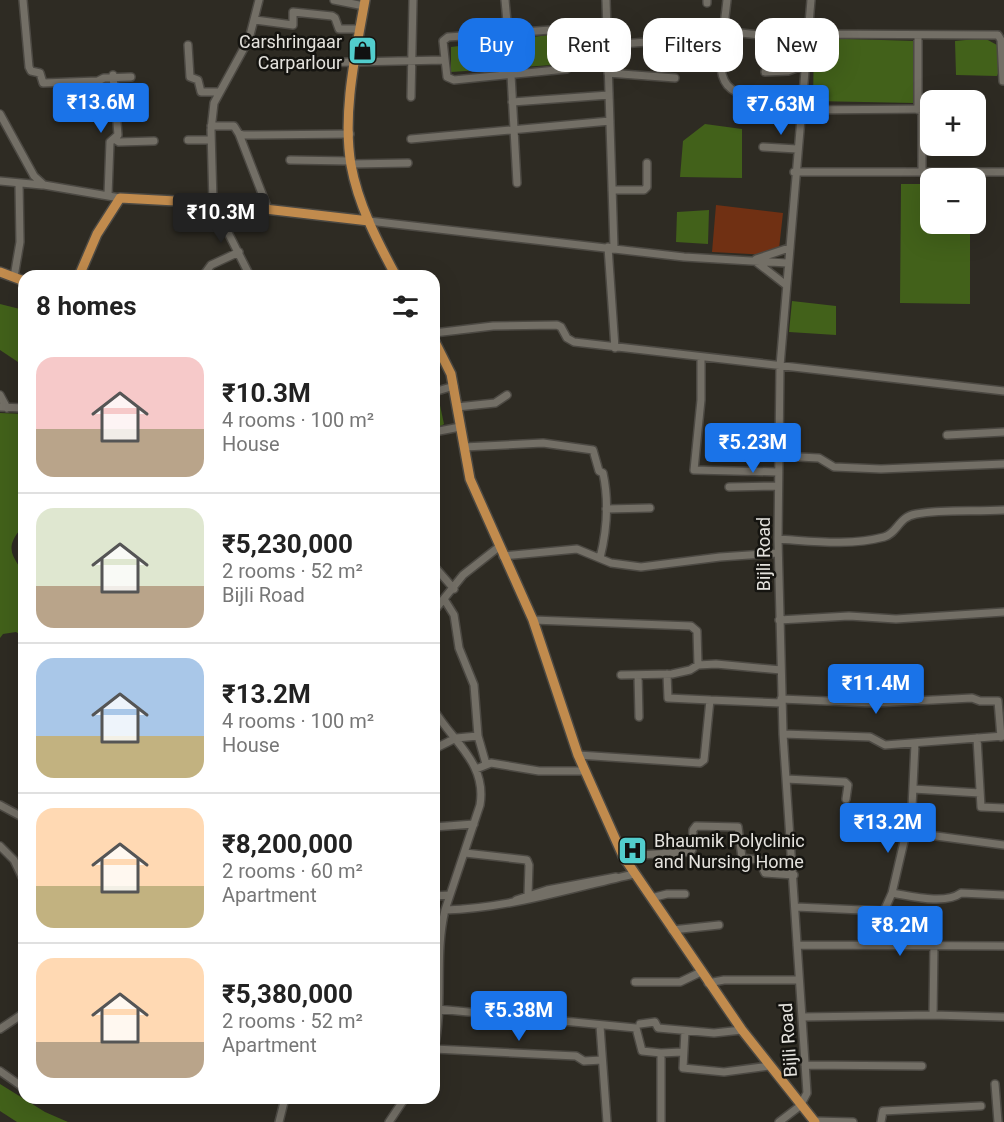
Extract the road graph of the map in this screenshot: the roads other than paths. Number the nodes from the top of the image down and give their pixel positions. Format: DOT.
graph roads {
  1 [pos="23,0"];
  2 [pos="259,0"];
  3 [pos="334,0"];
  4 [pos="413,0"];
  5 [pos="505,0"];
  6 [pos="606,0"];
  7 [pos="727,0"];
  8 [pos="811,0"];
  9 [pos="364,3"];
  10 [pos="507,18"];
  11 [pos="606,18"];
  12 [pos="724,18"];
  13 [pos="809,18"];
  14 [pos="255,20"];
  15 [pos="360,29"];
  16 [pos="918,35"];
  17 [pos="1002,35"];
  18 [pos="458,36"];
  19 [pos="839,36"];
  20 [pos="188,45"];
  21 [pos="443,60"];
  22 [pos="410,61"];
  23 [pos="310,63"];
  24 [pos="355,63"];
  25 [pos="547,71"];
  26 [pos="720,72"];
  27 [pos="804,72"];
  28 [pos="608,73"];
  29 [pos="510,75"];
  30 [pos="114,76"];
  31 [pos="131,77"];
  32 [pos="675,78"];
  33 [pos="1003,81"];
  34 [pos="922,90"];
  35 [pos="219,92"];
  36 [pos="609,95"];
  37 [pos="411,97"];
  38 [pos="512,102"];
  39 [pos="801,106"];
  40 [pos="920,110"];
  41 [pos="0,114"];
  42 [pos="610,121"];
  43 [pos="211,126"];
  44 [pos="514,130"];
  45 [pos="239,134"];
  46 [pos="350,134"];
  47 [pos="411,139"];
  48 [pos="116,140"];
  49 [pos="188,140"];
  50 [pos="211,140"];
  51 [pos="154,141"];
  52 [pos="763,147"];
  53 [pos="797,149"];
  54 [pos="290,160"];
  55 [pos="351,163"];
  56 [pos="408,163"];
  57 [pos="647,163"];
  58 [pos="794,172"];
  59 [pos="920,172"];
  60 [pos="986,172"];
  61 [pos="1004,172"];
  62 [pos="0,181"];
  63 [pos="19,183"];
  64 [pos="517,183"];
  65 [pos="44,185"];
  66 [pos="612,190"];
  67 [pos="108,195"];
  68 [pos="120,198"];
  69 [pos="213,203"];
  70 [pos="268,209"];
  71 [pos="369,221"];
  72 [pos="611,247"];
  73 [pos="789,248"];
  74 [pos="239,252"];
  75 [pos="753,260"];
  76 [pos="787,263"];
  77 [pos="82,270"];
  78 [pos="208,270"];
  79 [pos="247,270"];
  80 [pos="393,270"];
  81 [pos="0,272"];
  82 [pos="14,277"];
  83 [pos="18,279"];
  84 [pos="786,285"];
  85 [pos="440,332"];
  86 [pos="615,348"];
  87 [pos="440,356"];
  88 [pos="701,358"];
  89 [pos="780,366"];
  90 [pos="454,386"];
  91 [pos="440,390"];
  92 [pos="1004,391"];
  93 [pos="0,395"];
  94 [pos="507,395"];
  95 [pos="4,407"];
  96 [pos="458,407"];
  97 [pos="460,427"];
  98 [pos="440,431"];
  99 [pos="1004,432"];
  100 [pos="947,435"];
  101 [pos="464,447"];
  102 [pos="779,456"];
  103 [pos="1004,464"];
  104 [pos="778,472"];
  105 [pos="778,486"];
  106 [pos="729,487"];
  107 [pos="650,508"];
  108 [pos="606,509"];
  109 [pos="1004,510"];
  110 [pos="778,538"];
  111 [pos="500,546"];
  112 [pos="778,553"];
  113 [pos="503,556"];
  114 [pos="600,558"];
  115 [pos="440,574"];
  116 [pos="454,589"];
  117 [pos="444,599"];
  118 [pos="440,604"];
  119 [pos="1004,612"];
  120 [pos="534,620"];
  121 [pos="778,621"];
  122 [pos="698,665"];
  123 [pos="782,670"];
  124 [pos="666,674"];
  125 [pos="621,675"];
  126 [pos="638,675"];
  127 [pos="710,700"];
  128 [pos="782,701"];
  129 [pos="639,717"];
  130 [pos="440,718"];
  131 [pos="783,734"];
  132 [pos="478,736"];
  133 [pos="1002,737"];
  134 [pos="456,738"];
  135 [pos="977,738"];
  136 [pos="915,744"];
  137 [pos="440,746"];
  138 [pos="578,755"];
  139 [pos="486,764"];
  140 [pos="476,769"];
  141 [pos="585,771"];
  142 [pos="786,779"];
  143 [pos="913,789"];
  144 [pos="980,793"];
  145 [pos="846,799"];
  146 [pos="0,806"];
  147 [pos="1004,808"];
  148 [pos="18,815"];
  149 [pos="474,824"];
  150 [pos="440,827"];
  151 [pos="906,832"];
  152 [pos="1004,845"];
  153 [pos="0,846"];
  154 [pos="465,853"];
  155 [pos="623,856"];
  156 [pos="18,868"];
  157 [pos="634,874"];
  158 [pos="794,875"];
  159 [pos="619,877"];
  160 [pos="892,893"];
  161 [pos="685,894"];
  162 [pos="449,895"];
  163 [pos="528,895"];
  164 [pos="1004,895"];
  165 [pos="440,896"];
  166 [pos="651,898"];
  167 [pos="514,902"];
  168 [pos="796,907"];
  169 [pos="445,910"];
  170 [pos="718,925"];
  171 [pos="672,930"];
  172 [pos="440,942"];
  173 [pos="934,944"];
  174 [pos="797,945"];
  175 [pos="1004,946"];
  176 [pos="701,972"];
  177 [pos="799,980"];
  178 [pos="635,982"];
  179 [pos="708,982"];
  180 [pos="440,1009"];
  181 [pos="933,1015"];
  182 [pos="18,1017"];
  183 [pos="802,1017"];
  184 [pos="1004,1017"];
  185 [pos="639,1024"];
  186 [pos="600,1026"];
  187 [pos="0,1029"];
  188 [pos="685,1030"];
  189 [pos="742,1030"];
  190 [pos="440,1049"];
  191 [pos="682,1052"];
  192 [pos="661,1053"];
  193 [pos="602,1060"];
  194 [pos="805,1065"];
  195 [pos="769,1066"];
  196 [pos="922,1066"];
  197 [pos="0,1071"];
  198 [pos="18,1084"];
  199 [pos="995,1084"];
  200 [pos="284,1104"];
  201 [pos="401,1104"];
  202 [pos="800,1106"];
  203 [pos="981,1106"];
  204 [pos="279,1122"];
  205 [pos="389,1122"];
  206 [pos="607,1122"];
  207 [pos="661,1122"];
  208 [pos="779,1122"];
  209 [pos="815,1122"];
  210 [pos="853,1122"];
  211 [pos="881,1122"];
  212 [pos="998,1122"];
  1 -- 30 [label="street"];
  2 -- 14 [label="street"];
  3 -- 9 [label="street"];
  4 -- 22 [label="street"];
  5 -- 10 [label="street"];
  6 -- 11 [label="street"];
  7 -- 12 [label="street"];
  8 -- 13 [label="street, Bijli Road"];
  9 -- 15 [label="main road"];
  14 -- 15 [label="street"];
  14 -- 35 [label="street"];
  15 -- 24 [label="main road"];
  16 -- 17 [label="street"];
  16 -- 19 [label="street"];
  16 -- 34 [label="street"];
  17 -- 33 [label="street"];
  18 -- 21 [label="street"];
  20 -- 35 [label="street"];
  21 -- 22 [label="street"];
  21 -- 29 [label="street"];
  22 -- 24 [label="street"];
  22 -- 37 [label="street"];
  23 -- 24 [label="street"];
  24 -- 46 [label="main road"];
  25 -- 29 [label="street"];
  26 -- 39 [label="street"];
  27 -- 39 [label="street, Bijli Road"];
  28 -- 32 [label="street"];
  28 -- 36 [label="street"];
  29 -- 38 [label="street"];
  30 -- 31 [label="street"];
  30 -- 48 [label="street"];
  35 -- 43 [label="street"];
  36 -- 38 [label="street"];
  36 -- 42 [label="street"];
  38 -- 44 [label="street"];
  39 -- 40 [label="street"];
  39 -- 53 [label="street, Bijli Road"];
  41 -- 65 [label="street"];
  42 -- 44 [label="street"];
  42 -- 66 [label="street"];
  43 -- 45 [label="street"];
  43 -- 50 [label="street"];
  44 -- 47 [label="street"];
  44 -- 64 [label="street"];
  45 -- 46 [label="street"];
  45 -- 70 [label="street"];
  46 -- 55 [label="main road"];
  48 -- 51 [label="street"];
  48 -- 67 [label="street"];
  49 -- 50 [label="street"];
  50 -- 69 [label="street"];
  52 -- 53 [label="street"];
  53 -- 58 [label="street, Bijli Road"];
  54 -- 55 [label="street"];
  55 -- 56 [label="street"];
  55 -- 71 [label="main road"];
  57 -- 66 [label="street"];
  58 -- 59 [label="street"];
  58 -- 73 [label="street, Bijli Road"];
  60 -- 61 [label="street"];
  62 -- 63 [label="street"];
  63 -- 65 [label="street"];
  63 -- 82 [label="street"];
  65 -- 67 [label="street"];
  66 -- 72 [label="street"];
  67 -- 68 [label="street"];
  68 -- 69 [label="main road"];
  68 -- 77 [label="main road"];
  69 -- 70 [label="main road"];
  69 -- 74 [label="street"];
  70 -- 71 [label="main road"];
  71 -- 72 [label="street"];
  71 -- 80 [label="main road"];
  72 -- 75 [label="street"];
  72 -- 86 [label="street"];
  73 -- 75 [label="street"];
  73 -- 76 [label="street, Bijli Road"];
  74 -- 78 [label="street"];
  74 -- 79 [label="street"];
  75 -- 76 [label="street"];
  75 -- 84 [label="street"];
  76 -- 84 [label="street, Bijli Road"];
  81 -- 82 [label="main road"];
  82 -- 83 [label="main road"];
  84 -- 89 [label="street, Bijli Road"];
  85 -- 86 [label="street"];
  86 -- 88 [label="street"];
  87 -- 90 [label="main road"];
  88 -- 89 [label="street"];
  88 -- 104 [label="street"];
  89 -- 92 [label="street"];
  89 -- 102 [label="street, Bijli Road"];
  90 -- 91 [label="street"];
  90 -- 96 [label="main road"];
  93 -- 95 [label="street"];
  94 -- 96 [label="street"];
  96 -- 97 [label="main road"];
  97 -- 98 [label="street"];
  97 -- 101 [label="main road"];
  99 -- 100 [label="street"];
  101 -- 108 [label="street"];
  101 -- 111 [label="main road"];
  102 -- 103 [label="street"];
  102 -- 104 [label="street, Bijli Road"];
  104 -- 105 [label="street, Bijli Road"];
  105 -- 106 [label="street"];
  105 -- 110 [label="street, Bijli Road"];
  107 -- 108 [label="street"];
  108 -- 114 [label="street"];
  109 -- 110 [label="street"];
  110 -- 112 [label="street, Bijli Road"];
  111 -- 113 [label="main road"];
  111 -- 116 [label="street"];
  112 -- 114 [label="street"];
  112 -- 121 [label="street, Bijli Road"];
  113 -- 114 [label="street"];
  113 -- 120 [label="main road"];
  115 -- 116 [label="street"];
  116 -- 117 [label="street"];
  117 -- 118 [label="street"];
  117 -- 132 [label="street"];
  119 -- 121 [label="street"];
  120 -- 122 [label="street"];
  120 -- 138 [label="main road"];
  121 -- 123 [label="street, Bijli Road"];
  122 -- 123 [label="street"];
  122 -- 124 [label="street"];
  123 -- 128 [label="street, Bijli Road"];
  124 -- 126 [label="street"];
  124 -- 127 [label="street"];
  125 -- 126 [label="street"];
  126 -- 129 [label="street"];
  127 -- 128 [label="street"];
  127 -- 138 [label="street"];
  128 -- 131 [label="street, Bijli Road"];
  128 -- 133 [label="street"];
  130 -- 134 [label="street"];
  131 -- 136 [label="street"];
  131 -- 142 [label="street, Bijli Road"];
  132 -- 134 [label="street"];
  132 -- 139 [label="street"];
  133 -- 135 [label="street"];
  134 -- 137 [label="street"];
  134 -- 140 [label="street"];
  135 -- 136 [label="street"];
  135 -- 144 [label="street"];
  136 -- 143 [label="street"];
  138 -- 141 [label="main road"];
  139 -- 140 [label="street"];
  139 -- 141 [label="street"];
  140 -- 149 [label="street"];
  141 -- 155 [label="main road"];
  142 -- 145 [label="street"];
  142 -- 158 [label="street, Bijli Road"];
  143 -- 144 [label="street"];
  143 -- 151 [label="street"];
  144 -- 147 [label="street"];
  146 -- 148 [label="street"];
  149 -- 150 [label="street"];
  149 -- 154 [label="street"];
  151 -- 152 [label="street"];
  151 -- 160 [label="street"];
  153 -- 156 [label="street"];
  154 -- 162 [label="street"];
  154 -- 163 [label="street"];
  155 -- 157 [label="main road"];
  155 -- 158 [label="street"];
  157 -- 159 [label="street"];
  157 -- 166 [label="main road"];
  158 -- 168 [label="street, Bijli Road"];
  159 -- 163 [label="street"];
  159 -- 167 [label="street"];
  160 -- 164 [label="street"];
  160 -- 168 [label="street"];
  161 -- 166 [label="street"];
  162 -- 165 [label="street"];
  162 -- 169 [label="street"];
  163 -- 167 [label="street"];
  166 -- 171 [label="main road"];
  167 -- 169 [label="street"];
  168 -- 174 [label="street, Bijli Road"];
  169 -- 172 [label="street"];
  170 -- 171 [label="street"];
  171 -- 176 [label="main road"];
  173 -- 174 [label="street"];
  173 -- 175 [label="street"];
  173 -- 181 [label="street"];
  174 -- 177 [label="street, Bijli Road"];
  176 -- 178 [label="street"];
  176 -- 179 [label="main road"];
  177 -- 179 [label="street"];
  177 -- 183 [label="street, Bijli Road"];
  179 -- 189 [label="main road"];
  180 -- 186 [label="street"];
  181 -- 183 [label="street"];
  181 -- 184 [label="street"];
  182 -- 187 [label="street"];
  183 -- 194 [label="street, Bijli Road"];
  185 -- 188 [label="street"];
  186 -- 192 [label="street"];
  186 -- 193 [label="street"];
  188 -- 189 [label="street"];
  188 -- 191 [label="street"];
  189 -- 195 [label="main road"];
  190 -- 193 [label="street"];
  191 -- 192 [label="street"];
  191 -- 195 [label="street"];
  192 -- 207 [label="street"];
  193 -- 206 [label="street"];
  194 -- 196 [label="street"];
  194 -- 202 [label="street, Bijli Road"];
  195 -- 202 [label="main road"];
  197 -- 198 [label="street"];
  199 -- 212 [label="street"];
  200 -- 204 [label="street"];
  201 -- 205 [label="street"];
  202 -- 208 [label="street"];
  202 -- 209 [label="main road"];
  203 -- 211 [label="street"];
  209 -- 210 [label="street"];
}
